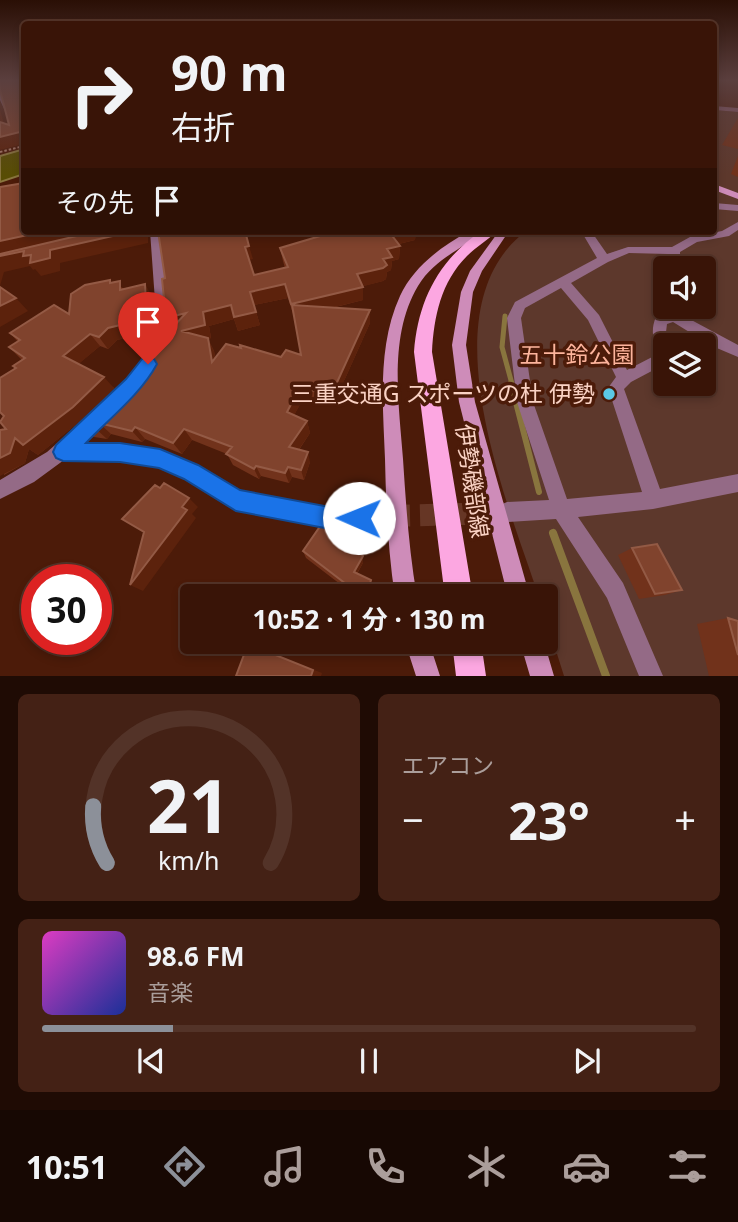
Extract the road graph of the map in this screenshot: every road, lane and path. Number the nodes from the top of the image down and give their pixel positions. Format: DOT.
graph roads {
  1 [pos="6,112"];
  2 [pos="10,121"];
  3 [pos="21,147"];
  4 [pos="0,152"];
  5 [pos="717,178"];
  6 [pos="738,186"];
  7 [pos="718,188"];
  8 [pos="738,196"];
  9 [pos="717,206"];
  10 [pos="738,206"];
  11 [pos="738,225"];
  12 [pos="155,235"];
  13 [pos="470,235"];
  14 [pos="485,235"];
  15 [pos="501,235"];
  16 [pos="589,235"];
  17 [pos="674,251"];
  18 [pos="674,256"];
  19 [pos="604,258"];
  20 [pos="564,283"];
  21 [pos="663,319"];
  22 [pos="686,319"];
  23 [pos="738,351"];
  24 [pos="623,377"];
  25 [pos="132,384"];
  26 [pos="108,408"];
  27 [pos="63,452"];
  28 [pos="738,483"];
  29 [pos="0,490"];
  30 [pos="654,498"];
  31 [pos="561,509"];
  32 [pos="507,513"];
  33 [pos="383,517"];
  34 [pos="404,584"];
  35 [pos="457,584"];
  36 [pos="516,584"];
  37 [pos="421,654"];
  38 [pos="468,654"];
  39 [pos="536,654"];
  40 [pos="428,676"];
  41 [pos="471,676"];
  42 [pos="542,676"];
  43 [pos="651,676"];
  1 -- 2 [label="lane"];
  3 -- 4 [label="path"];
  5 -- 6 [label="street"];
  7 -- 8 [label="street"];
  7 -- 10 [label="street"];
  9 -- 10 [label="street"];
  11 -- 17 [label="street"];
  12 -- 25 [label="street"];
  13 -- 34 [label="street"];
  14 -- 35 [label="main road, 伊勢磯部線"];
  15 -- 36 [label="street"];
  16 -- 19 [label="street"];
  17 -- 18 [label="street"];
  17 -- 19 [label="street"];
  19 -- 20 [label="street"];
  20 -- 24 [label="street"];
  20 -- 31 [label="street"];
  21 -- 24 [label="street"];
  22 -- 23 [label="street"];
  24 -- 30 [label="street"];
  26 -- 27 [label="street"];
  27 -- 29 [label="street"];
  27 -- 33 [label="street"];
  28 -- 30 [label="street"];
  30 -- 31 [label="street"];
  31 -- 32 [label="street"];
  31 -- 43 [label="street"];
  37 -- 40 [label="street"];
  38 -- 41 [label="main road"];
  39 -- 42 [label="street"];
}
